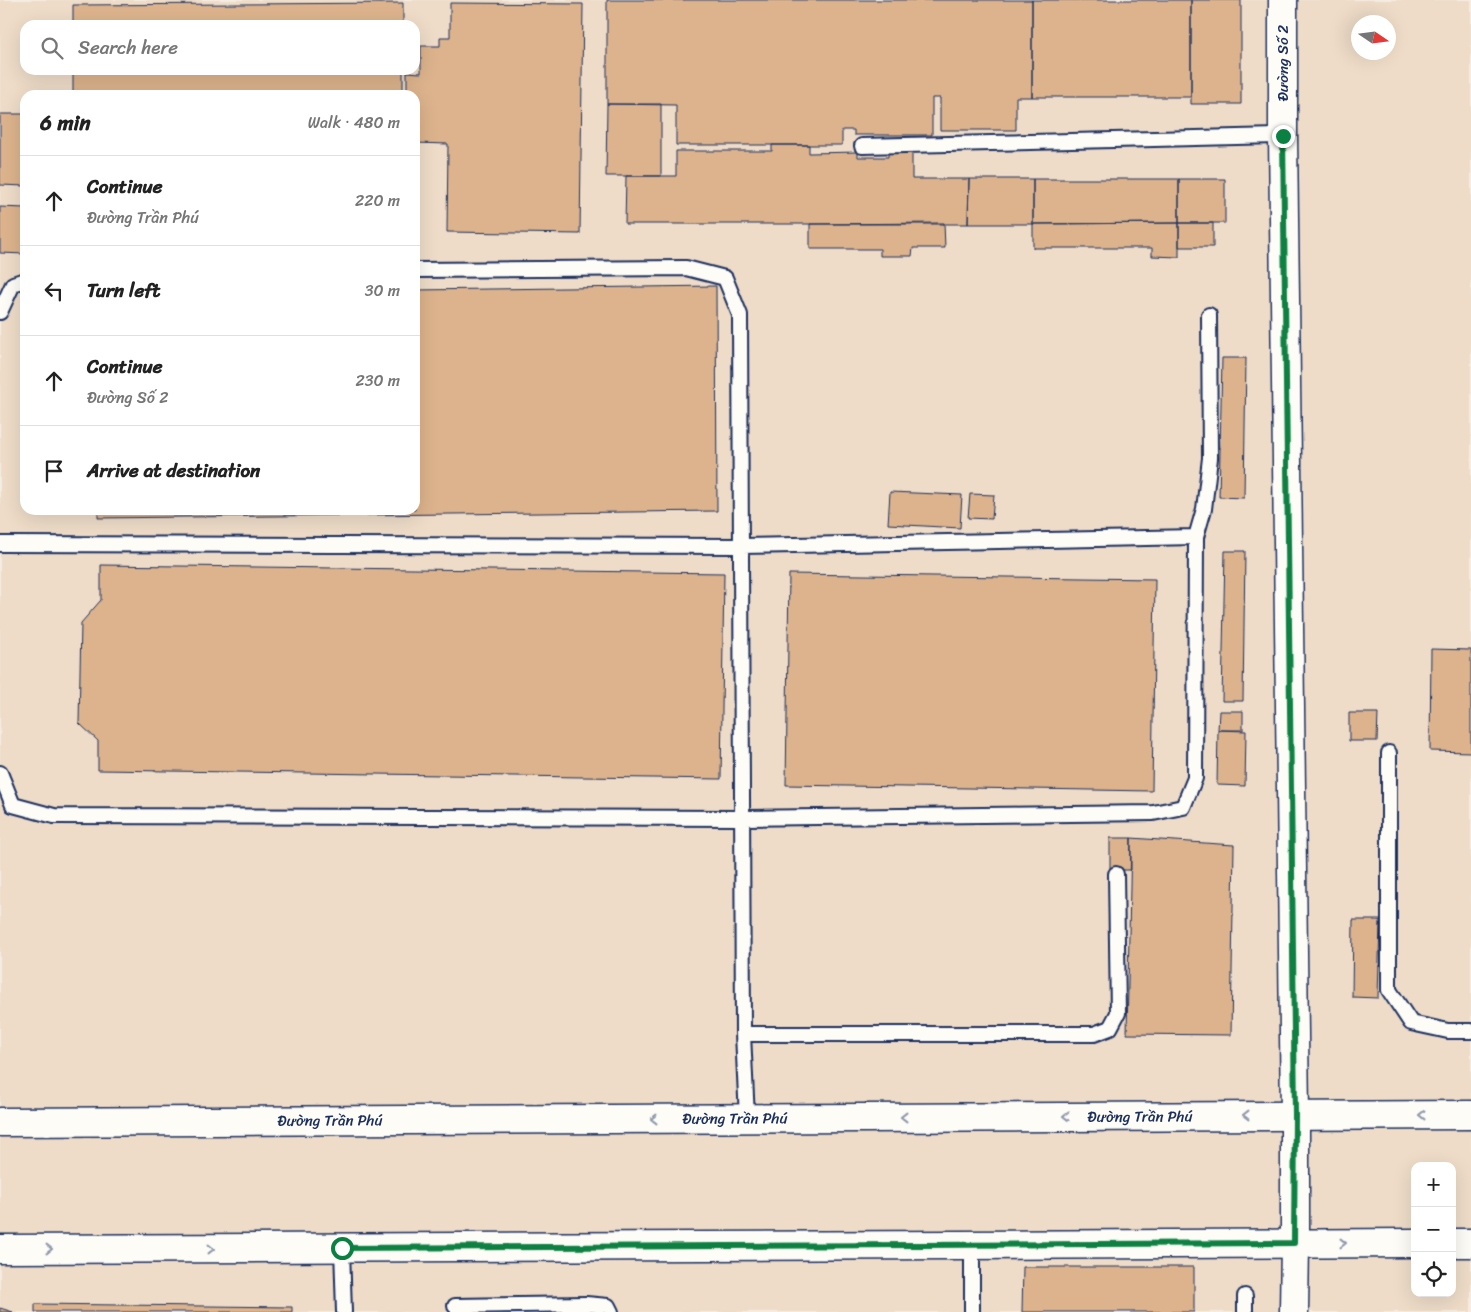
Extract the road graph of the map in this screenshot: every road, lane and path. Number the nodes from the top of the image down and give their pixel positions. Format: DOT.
graph roads {
  1 [pos="1283,0"];
  2 [pos="1283,136"];
  3 [pos="862,146"];
  4 [pos="420,270"];
  5 [pos="20,282"];
  6 [pos="0,312"];
  7 [pos="1209,315"];
  8 [pos="1196,537"];
  9 [pos="0,544"];
  10 [pos="742,546"];
  11 [pos="1389,753"];
  12 [pos="0,773"];
  13 [pos="743,818"];
  14 [pos="1116,874"];
  15 [pos="1471,1031"];
  16 [pos="743,1034"];
  17 [pos="1295,1115"];
  18 [pos="1471,1115"];
  19 [pos="747,1118"];
  20 [pos="0,1122"];
  21 [pos="1294,1243"];
  22 [pos="1411,1243"];
  23 [pos="1456,1243"];
  24 [pos="1471,1243"];
  25 [pos="972,1245"];
  26 [pos="342,1248"];
  27 [pos="0,1250"];
  28 [pos="1245,1296"];
  29 [pos="455,1306"];
  30 [pos="344,1312"];
  31 [pos="611,1312"];
  32 [pos="972,1312"];
  33 [pos="1245,1312"];
  34 [pos="1294,1312"];
  1 -- 2 [label="main road, Đường Số 2"];
  2 -- 3 [label="lane"];
  2 -- 17 [label="main road, Đường Số 2"];
  4 -- 10 [label="lane"];
  5 -- 6 [label="lane"];
  7 -- 8 [label="lane"];
  8 -- 10 [label="lane"];
  8 -- 13 [label="lane"];
  9 -- 10 [label="lane"];
  10 -- 13 [label="lane"];
  11 -- 15 [label="lane"];
  12 -- 13 [label="lane"];
  13 -- 16 [label="lane"];
  14 -- 16 [label="lane"];
  16 -- 19 [label="lane"];
  18 -- 17 [label="main road, Đường Trần Phú, one-way"];
  17 -- 19 [label="main road, Đường Trần Phú, one-way"];
  17 -- 21 [label="main road, Đường Số 2"];
  19 -- 20 [label="main road, Đường Trần Phú, one-way"];
  21 -- 22 [label="main road, one-way"];
  21 -- 25 [label="main road"];
  21 -- 34 [label="main road"];
  23 -- 24 [label="main road"];
  25 -- 26 [label="main road"];
  25 -- 32 [label="lane"];
  27 -- 26 [label="main road, one-way"];
  26 -- 30 [label="lane"];
  28 -- 33 [label="lane"];
  29 -- 31 [label="lane"];
}
